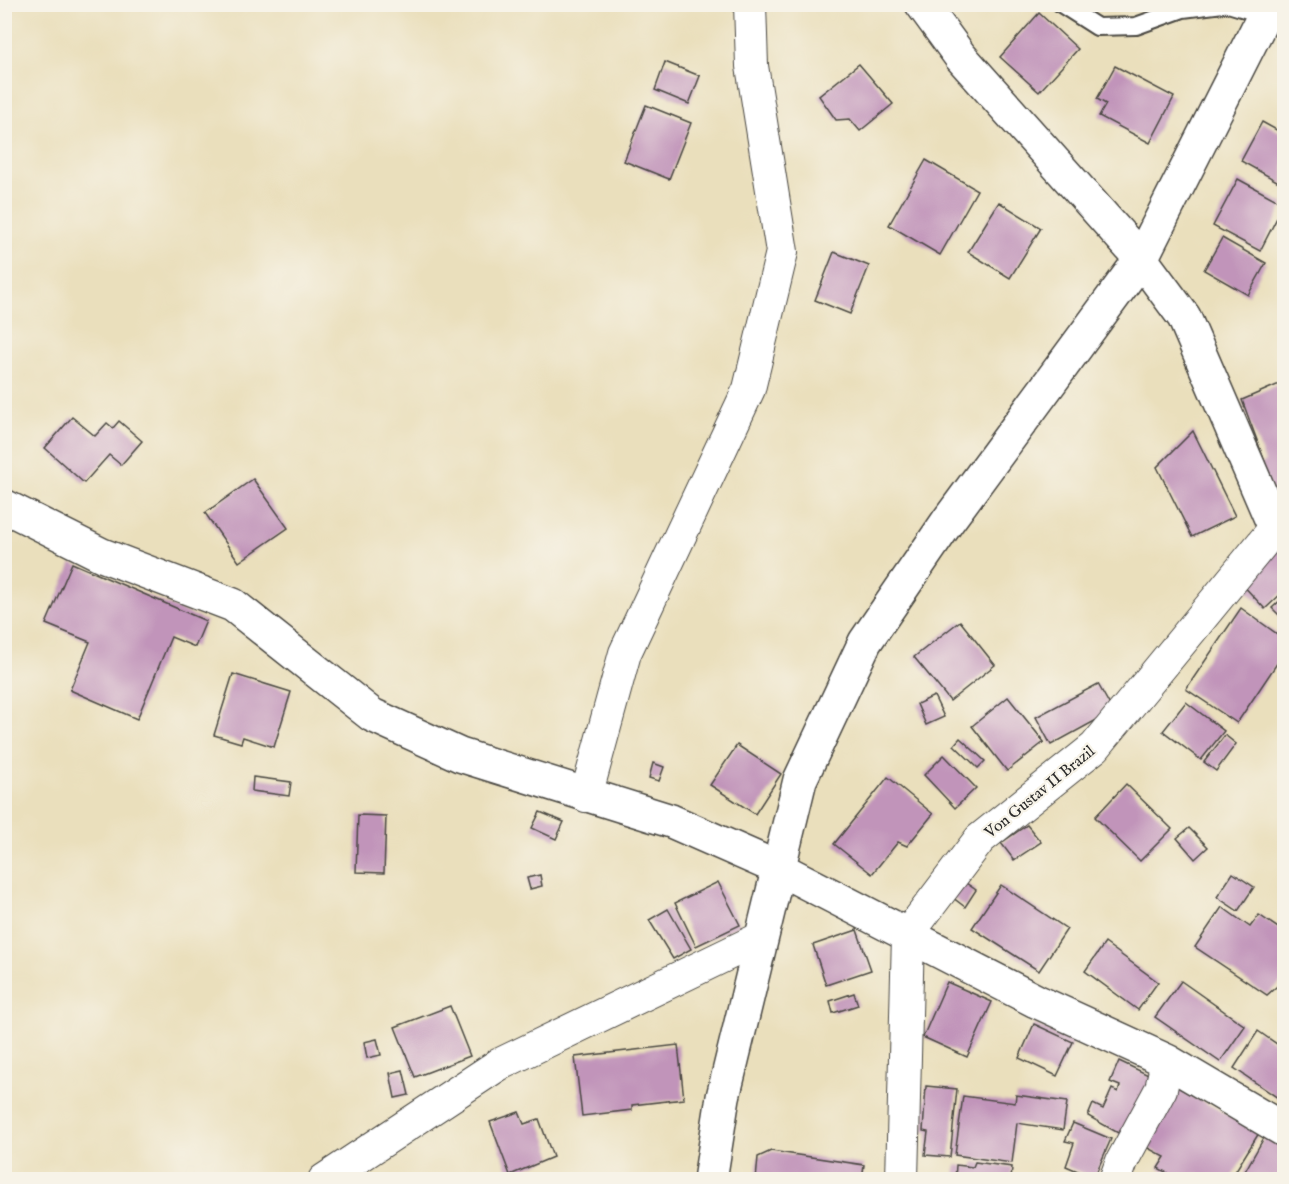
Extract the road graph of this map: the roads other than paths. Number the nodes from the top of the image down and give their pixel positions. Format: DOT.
graph roads {
  1 [pos="750,4"];
  2 [pos="922,4"];
  3 [pos="1061,4"];
  4 [pos="1225,4"];
  5 [pos="1268,10"];
  6 [pos="1141,259"];
  7 [pos="4,506"];
  8 [pos="1280,523"];
  9 [pos="586,796"];
  10 [pos="778,868"];
  11 [pos="908,934"];
  12 [pos="761,938"];
  13 [pos="1167,1061"];
  14 [pos="1284,1130"];
  15 [pos="324,1179"];
  16 [pos="710,1179"];
  17 [pos="902,1179"];
  18 [pos="1115,1179"];
  1 -- 9 [label="street"];
  2 -- 6 [label="street"];
  3 -- 4 [label="lane"];
  4 -- 5 [label="lane"];
  5 -- 6 [label="street"];
  6 -- 8 [label="street"];
  6 -- 10 [label="street"];
  7 -- 9 [label="street"];
  8 -- 11 [label="street, Von Gustav II Brazil"];
  9 -- 10 [label="street"];
  10 -- 11 [label="street"];
  10 -- 12 [label="street"];
  11 -- 13 [label="street"];
  11 -- 17 [label="street"];
  12 -- 15 [label="street"];
  12 -- 16 [label="street"];
  13 -- 14 [label="street"];
  13 -- 18 [label="street"];
}
